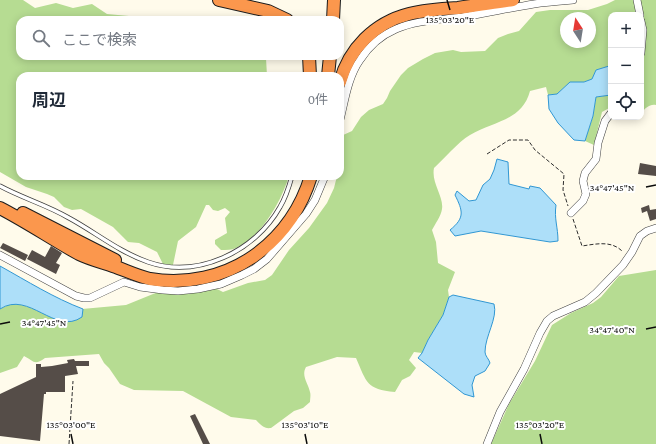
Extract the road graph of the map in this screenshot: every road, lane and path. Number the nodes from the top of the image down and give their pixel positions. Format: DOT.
graph roads {
  1 [pos="219,0"];
  2 [pos="329,0"];
  3 [pos="334,0"];
  4 [pos="513,0"];
  5 [pos="573,0"];
  6 [pos="637,0"];
  7 [pos="639,12"];
  8 [pos="279,16"];
  9 [pos="327,16"];
  10 [pos="333,16"];
  11 [pos="309,60"];
  12 [pos="324,60"];
  13 [pos="330,60"];
  14 [pos="310,72"];
  15 [pos="322,72"];
  16 [pos="328,72"];
  17 [pos="344,72"];
  18 [pos="344,104"];
  19 [pos="608,117"];
  20 [pos="487,154"];
  21 [pos="291,180"];
  22 [pos="302,180"];
  23 [pos="310,180"];
  24 [pos="323,180"];
  25 [pos="0,186"];
  26 [pos="0,202"];
  27 [pos="0,208"];
  28 [pos="571,213"];
  29 [pos="656,228"];
  30 [pos="0,255"];
  31 [pos="627,259"];
  32 [pos="73,381"];
  33 [pos="69,444"];
  34 [pos="487,444"];
  1 -- 8 [label="highway"];
  2 -- 9 [label="highway"];
  3 -- 10 [label="highway"];
  4 -- 17 [label="highway"];
  5 -- 18 [label="street"];
  6 -- 7 [label="street"];
  11 -- 14 [label="highway"];
  12 -- 15 [label="highway"];
  13 -- 16 [label="highway"];
  19 -- 28 [label="street"];
  20 -- 28 [label="path"];
  21 -- 25 [label="lane"];
  22 -- 26 [label="highway"];
  23 -- 27 [label="highway"];
  24 -- 30 [label="street"];
  28 -- 31 [label="path"];
  29 -- 31 [label="street"];
  31 -- 34 [label="street"];
  32 -- 33 [label="path"];
}
